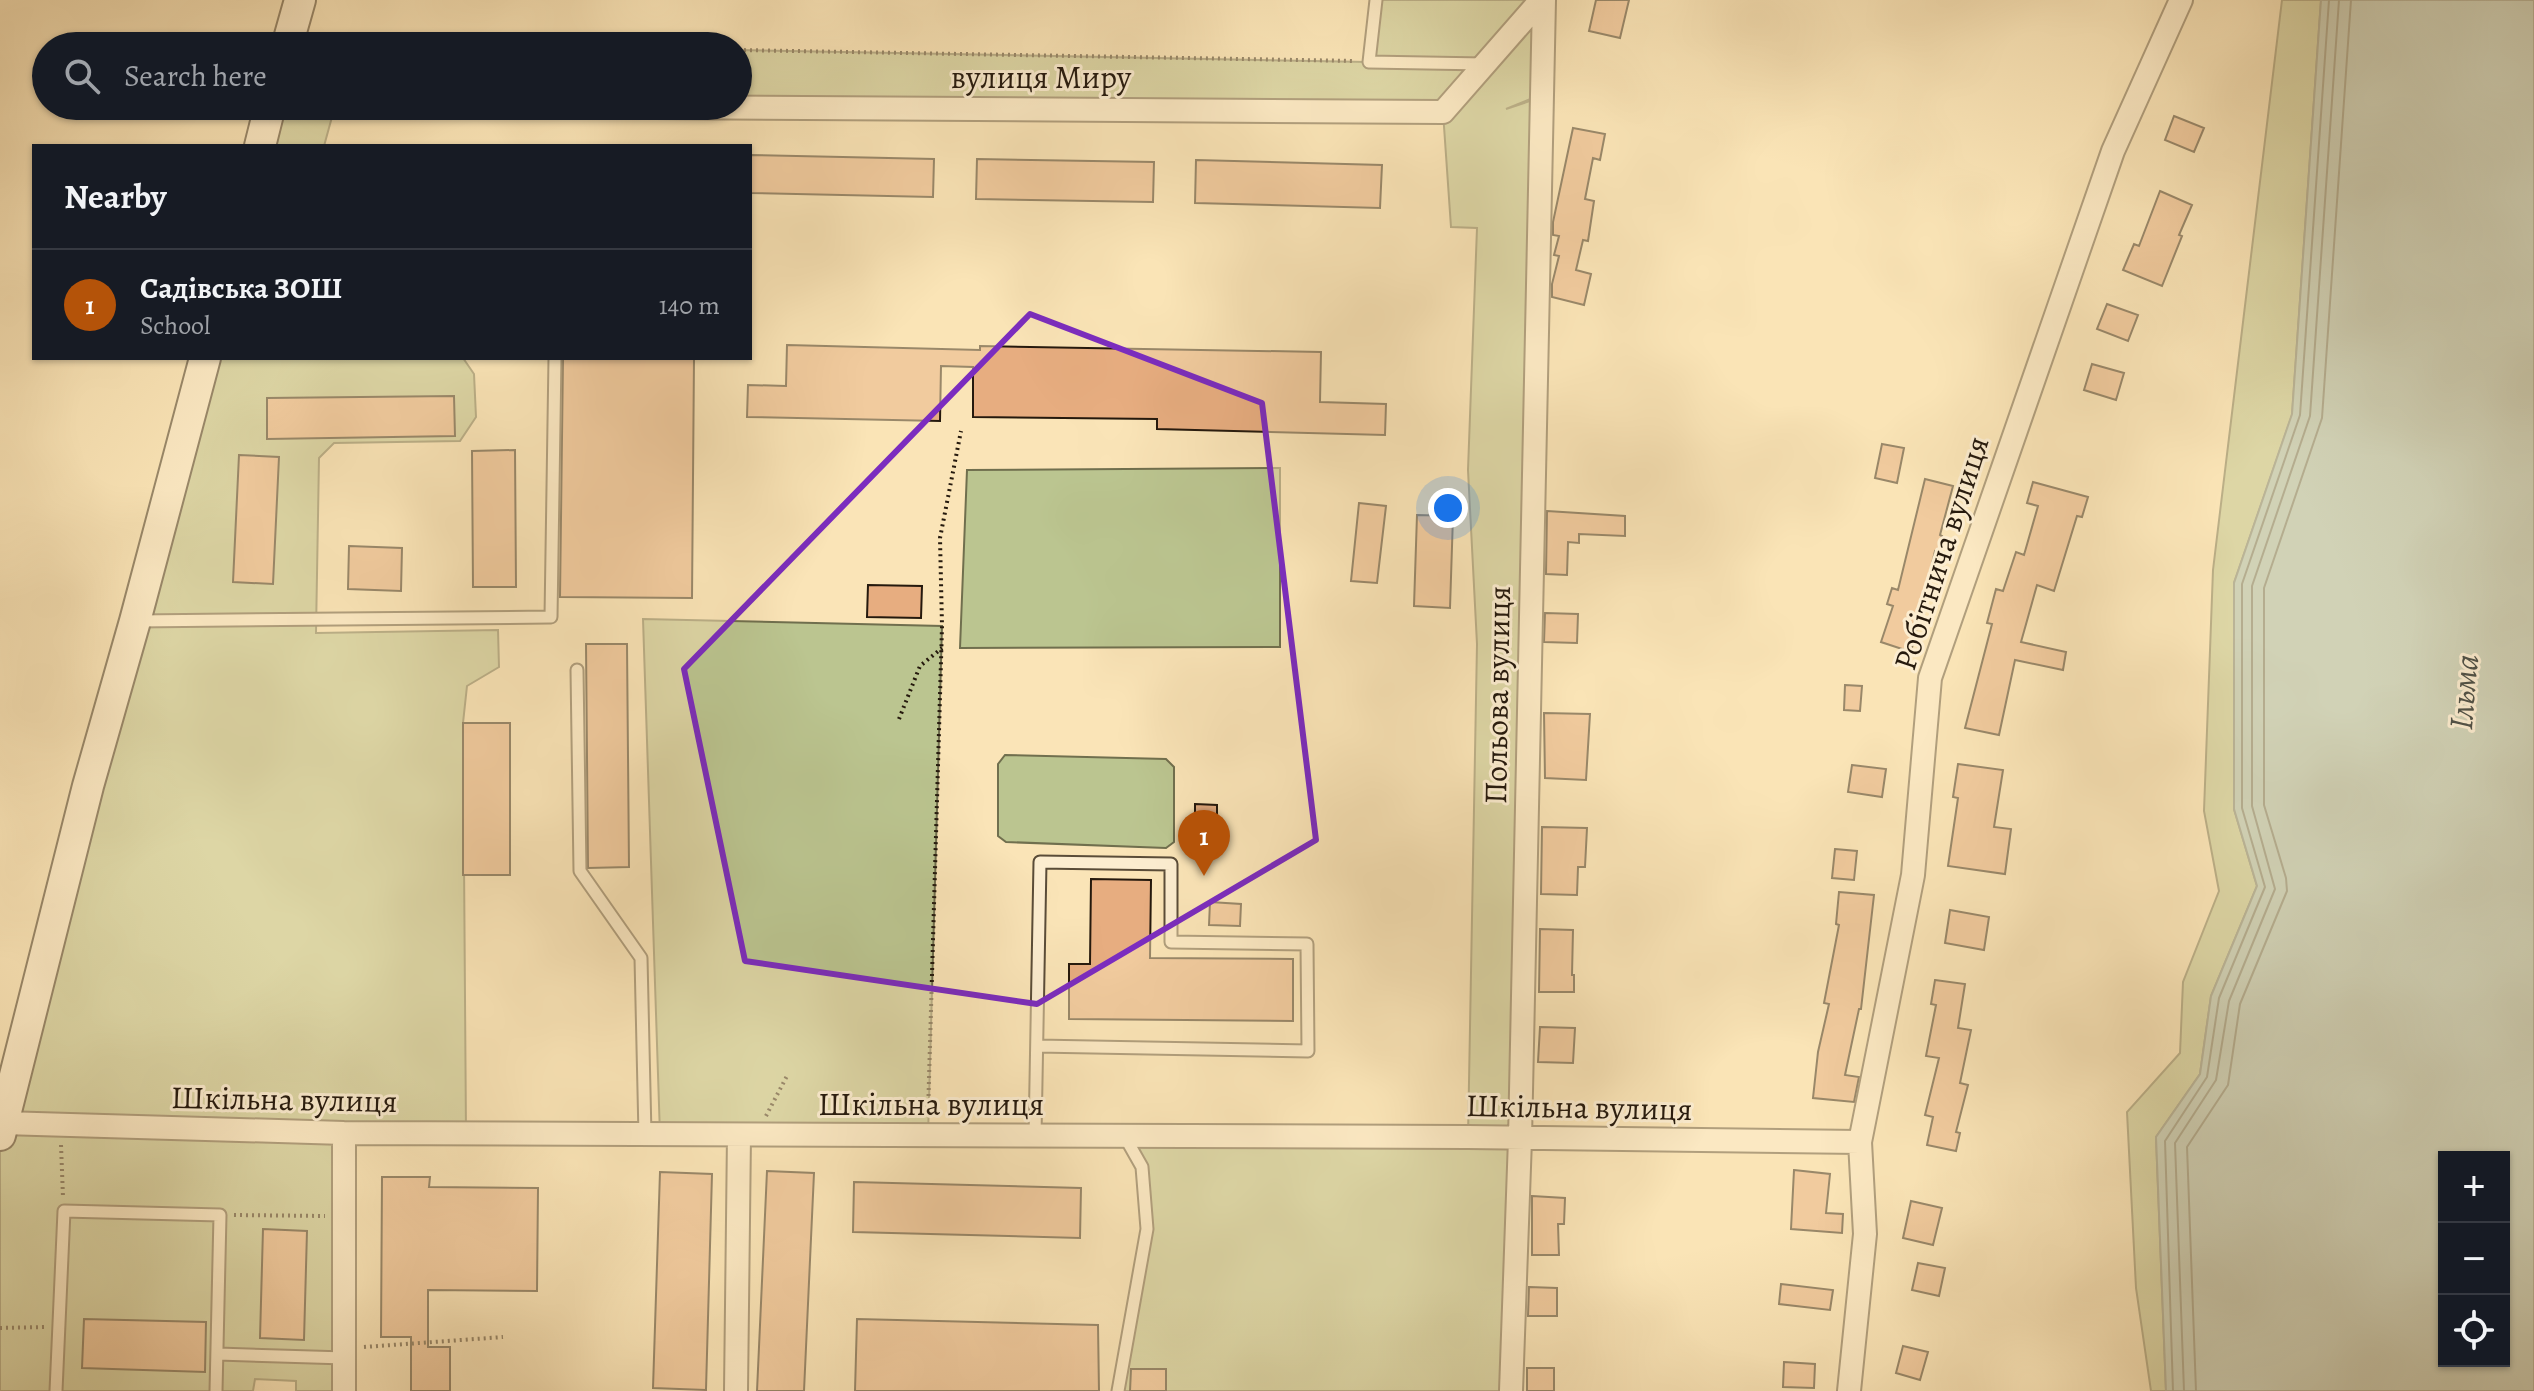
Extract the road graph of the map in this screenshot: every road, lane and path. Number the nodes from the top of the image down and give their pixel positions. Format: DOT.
graph roads {
  1 [pos="300,0"];
  2 [pos="1376,0"];
  3 [pos="1542,0"];
  4 [pos="2181,0"];
  5 [pos="291,32"];
  6 [pos="752,50"];
  7 [pos="1369,62"];
  8 [pos="1485,64"];
  9 [pos="752,108"];
  10 [pos="266,120"];
  11 [pos="260,144"];
  12 [pos="204,360"];
  13 [pos="555,360"];
  14 [pos="961,431"];
  15 [pos="135,621"];
  16 [pos="942,648"];
  17 [pos="577,670"];
  18 [pos="899,719"];
  19 [pos="1037,1046"];
  20 [pos="788,1074"];
  21 [pos="61,1126"];
  22 [pos="1,1129"];
  23 [pos="344,1133"];
  24 [pos="645,1135"];
  25 [pos="747,1135"];
  26 [pos="928,1136"];
  27 [pos="1035,1137"];
  28 [pos="1125,1137"];
  29 [pos="1520,1139"];
  30 [pos="1860,1142"];
  31 [pos="64,1211"];
  32 [pos="220,1215"];
  33 [pos="344,1216"];
  34 [pos="59,1327"];
  35 [pos="0,1328"];
  36 [pos="503,1337"];
  37 [pos="218,1354"];
  38 [pos="345,1358"];
  39 [pos="56,1391"];
  40 [pos="216,1391"];
  41 [pos="344,1391"];
  42 [pos="736,1391"];
  43 [pos="1118,1391"];
  44 [pos="1511,1391"];
  45 [pos="1849,1391"];
  1 -- 5 [label="street"];
  2 -- 7 [label="lane"];
  3 -- 8 [label="street, вулиця Миру"];
  3 -- 29 [label="street, Польова вулиця"];
  4 -- 30 [label="street, Робітнича вулиця"];
  6 -- 7 [label="path"];
  7 -- 8 [label="lane"];
  8 -- 9 [label="street, вулиця Миру"];
  10 -- 11 [label="street"];
  12 -- 15 [label="street"];
  13 -- 15 [label="lane"];
  14 -- 16 [label="path"];
  15 -- 22 [label="street"];
  16 -- 18 [label="path"];
  16 -- 26 [label="path"];
  17 -- 24 [label="lane"];
  19 -- 19 [label="lane"];
  19 -- 27 [label="lane"];
  20 -- 25 [label="path"];
  21 -- 22 [label="street, Шкільна вулиця"];
  21 -- 23 [label="street, Шкільна вулиця"];
  21 -- 31 [label="path"];
  23 -- 24 [label="street, Шкільна вулиця"];
  23 -- 33 [label="street"];
  24 -- 25 [label="street, Шкільна вулиця"];
  25 -- 26 [label="street, Шкільна вулиця"];
  25 -- 42 [label="street"];
  26 -- 27 [label="street, Шкільна вулиця"];
  27 -- 28 [label="street, Шкільна вулиця"];
  28 -- 29 [label="street, Шкільна вулиця"];
  28 -- 43 [label="lane"];
  29 -- 30 [label="street, Шкільна вулиця"];
  29 -- 44 [label="street, Польова вулиця"];
  30 -- 45 [label="street, Робітнича вулиця"];
  31 -- 32 [label="lane"];
  31 -- 34 [label="lane"];
  32 -- 33 [label="path"];
  32 -- 37 [label="lane"];
  33 -- 38 [label="street"];
  34 -- 35 [label="path"];
  34 -- 39 [label="lane"];
  36 -- 38 [label="path"];
  37 -- 38 [label="lane"];
  37 -- 40 [label="lane"];
  38 -- 41 [label="street"];
}
